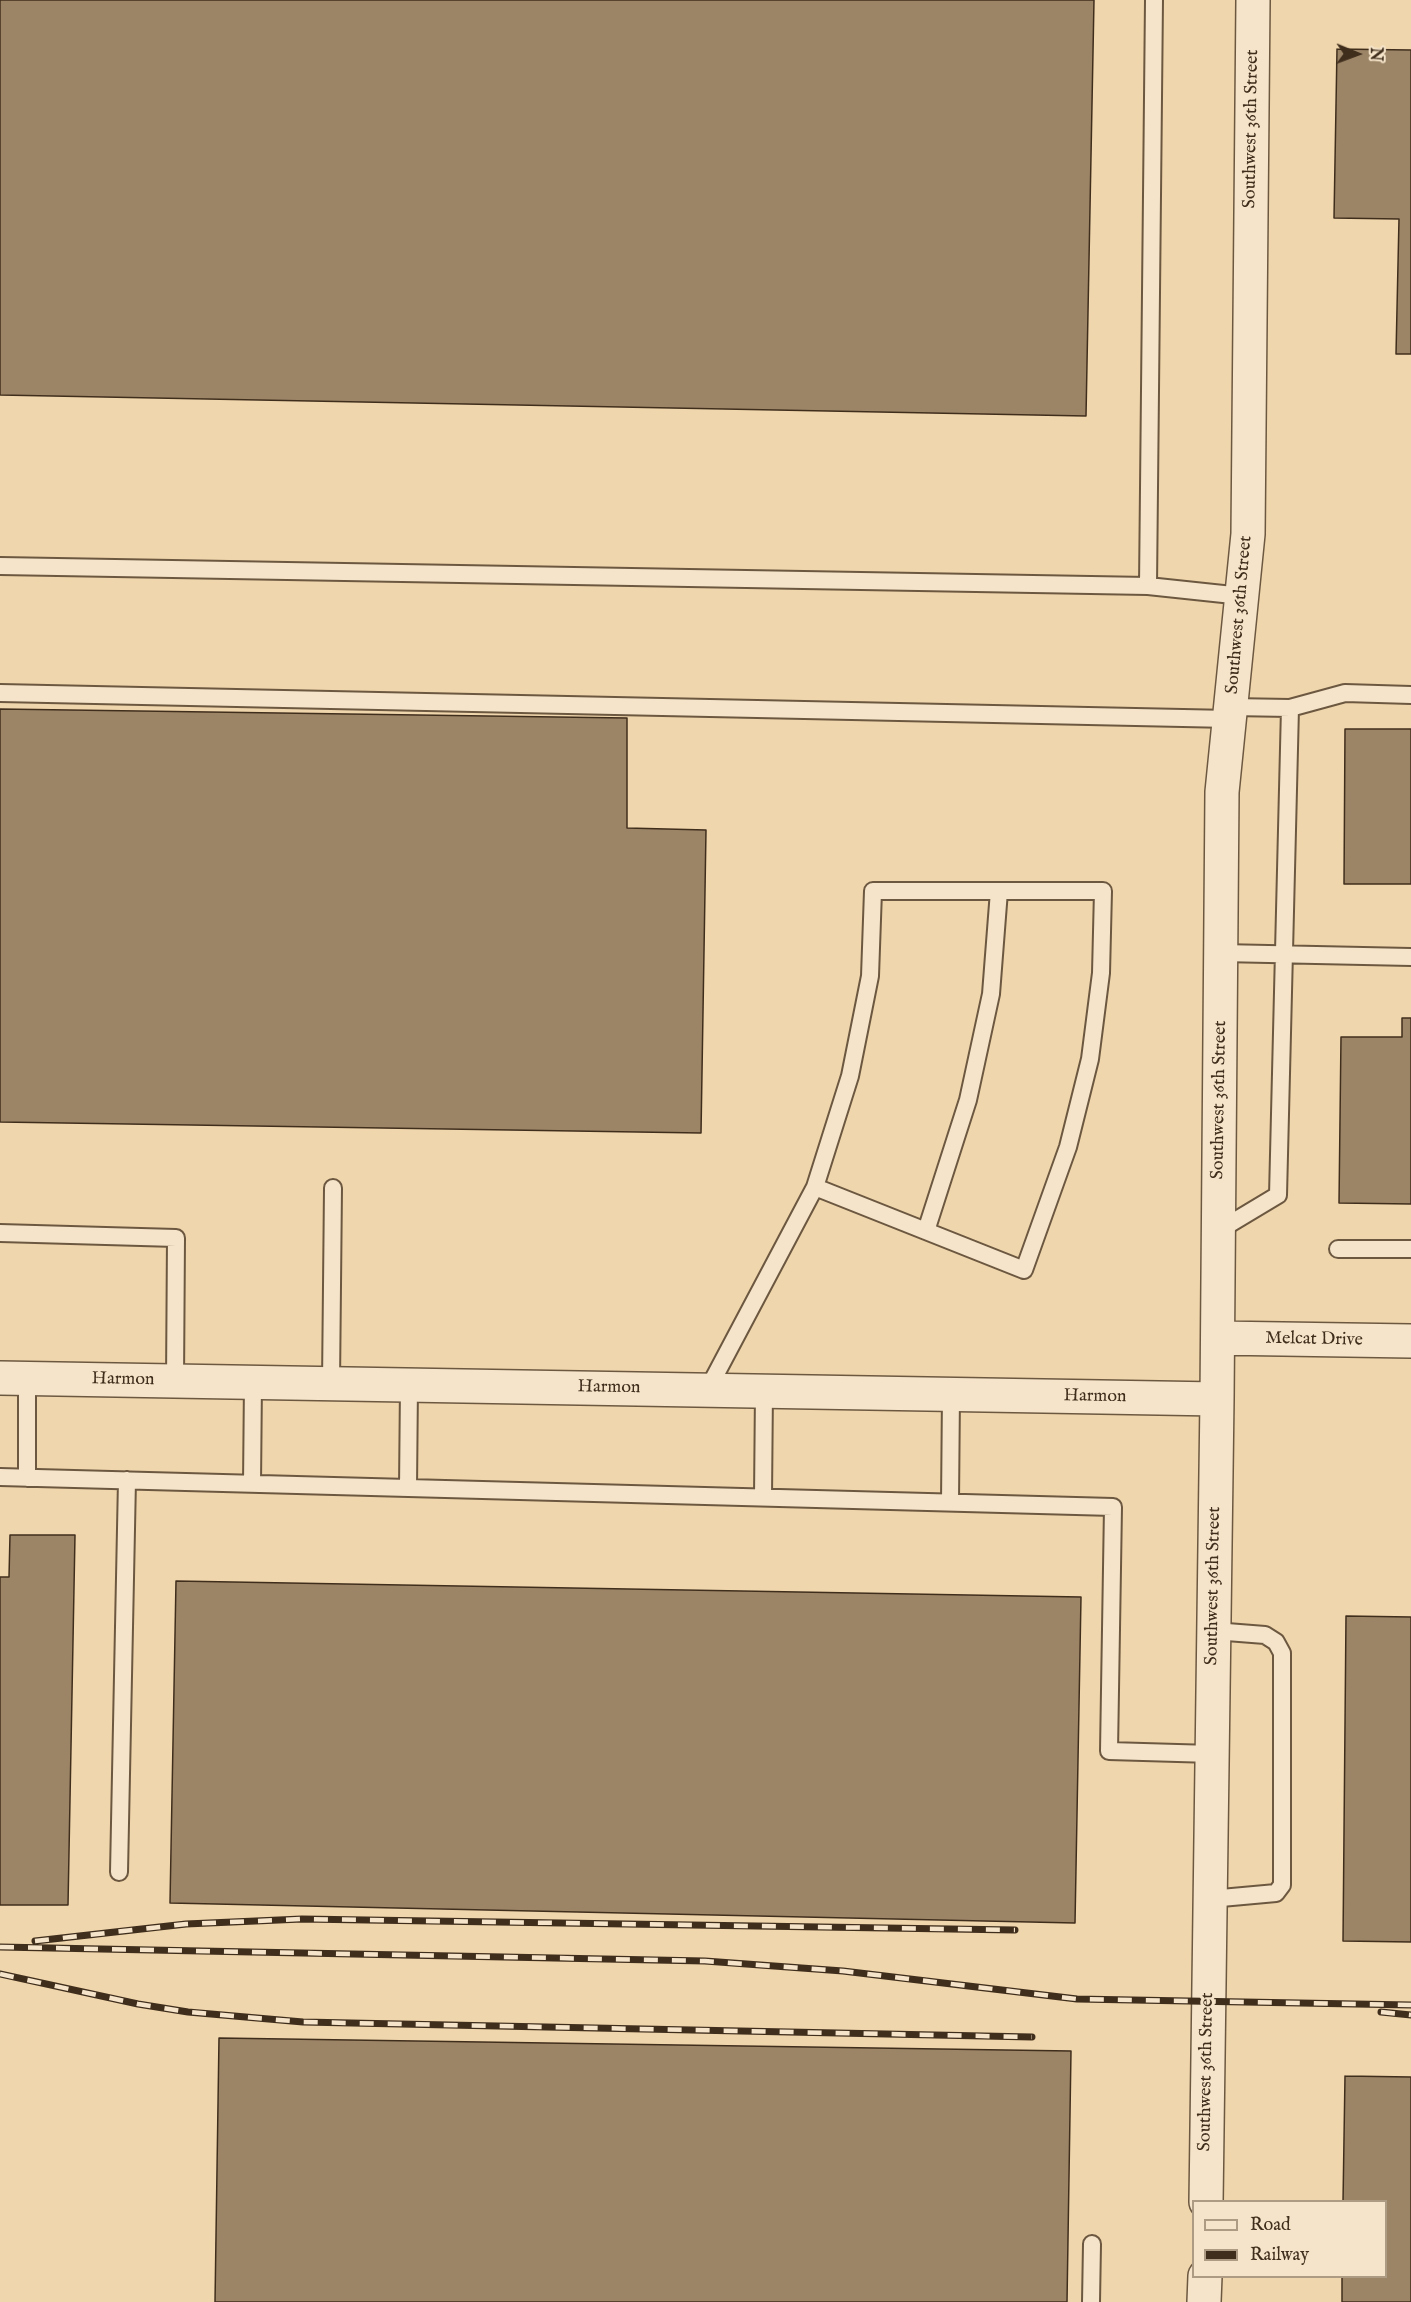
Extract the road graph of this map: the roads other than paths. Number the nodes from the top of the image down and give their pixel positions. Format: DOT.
graph roads {
  1 [pos="1154,0"];
  2 [pos="1253,0"];
  3 [pos="0,566"];
  4 [pos="1148,586"];
  5 [pos="1242,596"];
  6 [pos="0,693"];
  7 [pos="1411,696"];
  8 [pos="1290,708"];
  9 [pos="1230,713"];
  10 [pos="999,891"];
  11 [pos="1221,953"];
  12 [pos="1284,954"];
  13 [pos="1411,957"];
  14 [pos="815,1186"];
  15 [pos="333,1188"];
  16 [pos="926,1231"];
  17 [pos="1218,1231"];
  18 [pos="0,1233"];
  19 [pos="1338,1249"];
  20 [pos="1411,1249"];
  21 [pos="1218,1338"];
  22 [pos="1411,1341"];
  23 [pos="14,1378"];
  24 [pos="175,1381"];
  25 [pos="253,1382"];
  26 [pos="331,1383"];
  27 [pos="409,1385"];
  28 [pos="708,1389"];
  29 [pos="764,1390"];
  30 [pos="951,1394"];
  31 [pos="1217,1399"];
  32 [pos="0,1477"];
  33 [pos="27,1478"];
  34 [pos="127,1480"];
  35 [pos="252,1484"];
  36 [pos="408,1488"];
  37 [pos="763,1497"];
  38 [pos="950,1502"];
  39 [pos="1214,1631"];
  40 [pos="1212,1755"];
  41 [pos="119,1872"];
  42 [pos="1210,1899"];
  43 [pos="1206,2200"];
  44 [pos="1092,2244"];
  45 [pos="1205,2278"];
  46 [pos="1090,2302"];
  47 [pos="1204,2302"];
  1 -- 4 [label="lane"];
  2 -- 5 [label="street, Southwest 36th Street"];
  3 -- 4 [label="lane"];
  4 -- 5 [label="lane"];
  5 -- 9 [label="street, Southwest 36th Street"];
  6 -- 9 [label="lane"];
  7 -- 8 [label="lane"];
  8 -- 9 [label="lane"];
  8 -- 12 [label="lane"];
  9 -- 11 [label="street, Southwest 36th Street"];
  10 -- 14 [label="lane"];
  10 -- 16 [label="lane"];
  10 -- 16 [label="lane"];
  11 -- 12 [label="lane"];
  11 -- 17 [label="street, Southwest 36th Street"];
  12 -- 13 [label="lane"];
  12 -- 17 [label="lane"];
  14 -- 16 [label="lane"];
  14 -- 28 [label="lane"];
  15 -- 26 [label="lane"];
  17 -- 21 [label="street, Southwest 36th Street"];
  18 -- 24 [label="lane"];
  19 -- 20 [label="lane"];
  21 -- 22 [label="street, Melcat Drive"];
  21 -- 31 [label="street, Southwest 36th Street"];
  23 -- 24 [label="street, Harmon"];
  23 -- 33 [label="lane"];
  24 -- 25 [label="street, Harmon"];
  25 -- 26 [label="street, Harmon"];
  25 -- 35 [label="lane"];
  26 -- 27 [label="street, Harmon"];
  27 -- 28 [label="street, Harmon"];
  27 -- 36 [label="lane"];
  28 -- 29 [label="street, Harmon"];
  29 -- 30 [label="street, Harmon"];
  29 -- 37 [label="lane"];
  30 -- 31 [label="street, Harmon"];
  30 -- 38 [label="lane"];
  31 -- 39 [label="street, Southwest 36th Street"];
  32 -- 33 [label="lane"];
  33 -- 34 [label="lane"];
  34 -- 35 [label="lane"];
  34 -- 41 [label="lane"];
  35 -- 36 [label="lane"];
  36 -- 37 [label="lane"];
  37 -- 38 [label="lane"];
  38 -- 40 [label="lane"];
  39 -- 40 [label="street, Southwest 36th Street"];
  39 -- 42 [label="lane"];
  40 -- 42 [label="street, Southwest 36th Street"];
  42 -- 43 [label="street, Southwest 36th Street"];
  44 -- 46 [label="lane"];
  45 -- 47 [label="street"];
}
